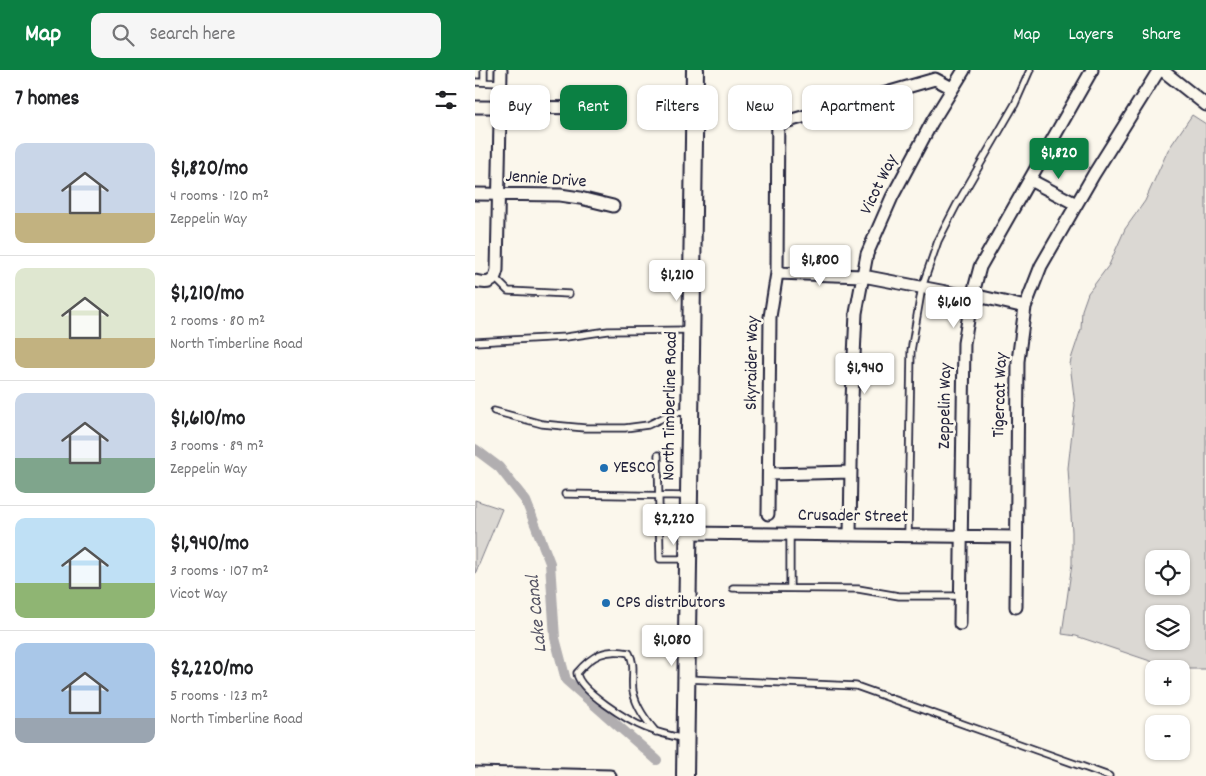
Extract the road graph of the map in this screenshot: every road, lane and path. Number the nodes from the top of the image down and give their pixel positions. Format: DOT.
graph roads {
  1 [pos="484,70"];
  2 [pos="501,70"];
  3 [pos="695,70"];
  4 [pos="964,70"];
  5 [pos="1029,70"];
  6 [pos="1092,70"];
  7 [pos="1161,70"];
  8 [pos="475,82"];
  9 [pos="484,82"];
  10 [pos="501,83"];
  11 [pos="952,88"];
  12 [pos="1206,105"];
  13 [pos="476,107"];
  14 [pos="490,107"];
  15 [pos="792,120"];
  16 [pos="500,130"];
  17 [pos="778,130"];
  18 [pos="1030,180"];
  19 [pos="475,194"];
  20 [pos="499,194"];
  21 [pos="1077,204"];
  22 [pos="613,206"];
  23 [pos="777,273"];
  24 [pos="863,276"];
  25 [pos="495,278"];
  26 [pos="475,281"];
  27 [pos="921,287"];
  28 [pos="569,294"];
  29 [pos="972,297"];
  30 [pos="1025,308"];
  31 [pos="692,330"];
  32 [pos="475,342"];
  33 [pos="691,410"];
  34 [pos="494,411"];
  35 [pos="659,455"];
  36 [pos="851,472"];
  37 [pos="769,474"];
  38 [pos="565,494"];
  39 [pos="659,496"];
  40 [pos="690,496"];
  41 [pos="768,514"];
  42 [pos="689,533"];
  43 [pos="790,534"];
  44 [pos="850,535"];
  45 [pos="908,536"];
  46 [pos="960,536"];
  47 [pos="1017,536"];
  48 [pos="689,560"];
  49 [pos="733,588"];
  50 [pos="790,588"];
  51 [pos="960,596"];
  52 [pos="1016,607"];
  53 [pos="960,624"];
  54 [pos="687,679"];
  55 [pos="656,732"];
  56 [pos="687,739"];
  57 [pos="482,774"];
  58 [pos="610,776"];
  59 [pos="685,776"];
  60 [pos="1109,776"];
  1 -- 9 [label="lane"];
  2 -- 10 [label="street"];
  3 -- 31 [label="main road, North Timberline Road"];
  4 -- 11 [label="street, Vicot Way"];
  5 -- 27 [label="lane"];
  6 -- 18 [label="street, Zeppelin Way"];
  7 -- 12 [label="street"];
  7 -- 21 [label="street, Tigercat Way"];
  8 -- 9 [label="lane"];
  9 -- 10 [label="lane"];
  11 -- 15 [label="street"];
  11 -- 24 [label="street, Vicot Way"];
  13 -- 14 [label="street"];
  16 -- 20 [label="street"];
  17 -- 23 [label="street, Skyraider Way"];
  18 -- 21 [label="street"];
  18 -- 29 [label="street, Zeppelin Way"];
  19 -- 20 [label="street, Jennie Drive"];
  20 -- 22 [label="street, Jennie Drive"];
  20 -- 25 [label="street"];
  21 -- 30 [label="street, Tigercat Way"];
  23 -- 24 [label="street"];
  23 -- 37 [label="street, Skyraider Way"];
  24 -- 27 [label="street"];
  24 -- 36 [label="street, Vicot Way"];
  25 -- 26 [label="street"];
  25 -- 28 [label="lane"];
  27 -- 29 [label="street"];
  27 -- 45 [label="lane"];
  29 -- 30 [label="street"];
  29 -- 46 [label="street, Zeppelin Way"];
  30 -- 47 [label="street, Tigercat Way"];
  31 -- 32 [label="lane"];
  31 -- 33 [label="main road, North Timberline Road"];
  33 -- 34 [label="lane"];
  33 -- 40 [label="main road, North Timberline Road"];
  35 -- 39 [label="lane"];
  36 -- 37 [label="street"];
  36 -- 44 [label="street, Vicot Way"];
  37 -- 41 [label="street, Skyraider Way"];
  38 -- 39 [label="lane"];
  39 -- 40 [label="lane"];
  39 -- 48 [label="lane"];
  40 -- 42 [label="main road, North Timberline Road"];
  42 -- 43 [label="street, Crusader Street"];
  42 -- 48 [label="main road, North Timberline Road"];
  43 -- 44 [label="street, Crusader Street"];
  43 -- 50 [label="lane"];
  44 -- 45 [label="street, Crusader Street"];
  45 -- 46 [label="street, Crusader Street"];
  46 -- 47 [label="street, Crusader Street"];
  46 -- 51 [label="street, Zeppelin Way"];
  47 -- 52 [label="street, Tigercat Way"];
  48 -- 54 [label="main road, North Timberline Road"];
  49 -- 50 [label="lane"];
  50 -- 51 [label="lane"];
  51 -- 53 [label="street, Zeppelin Way"];
  54 -- 56 [label="main road, North Timberline Road"];
  54 -- 60 [label="lane"];
  55 -- 55 [label="lane"];
  55 -- 56 [label="lane"];
  56 -- 59 [label="main road, North Timberline Road"];
  57 -- 58 [label="street"];
}
